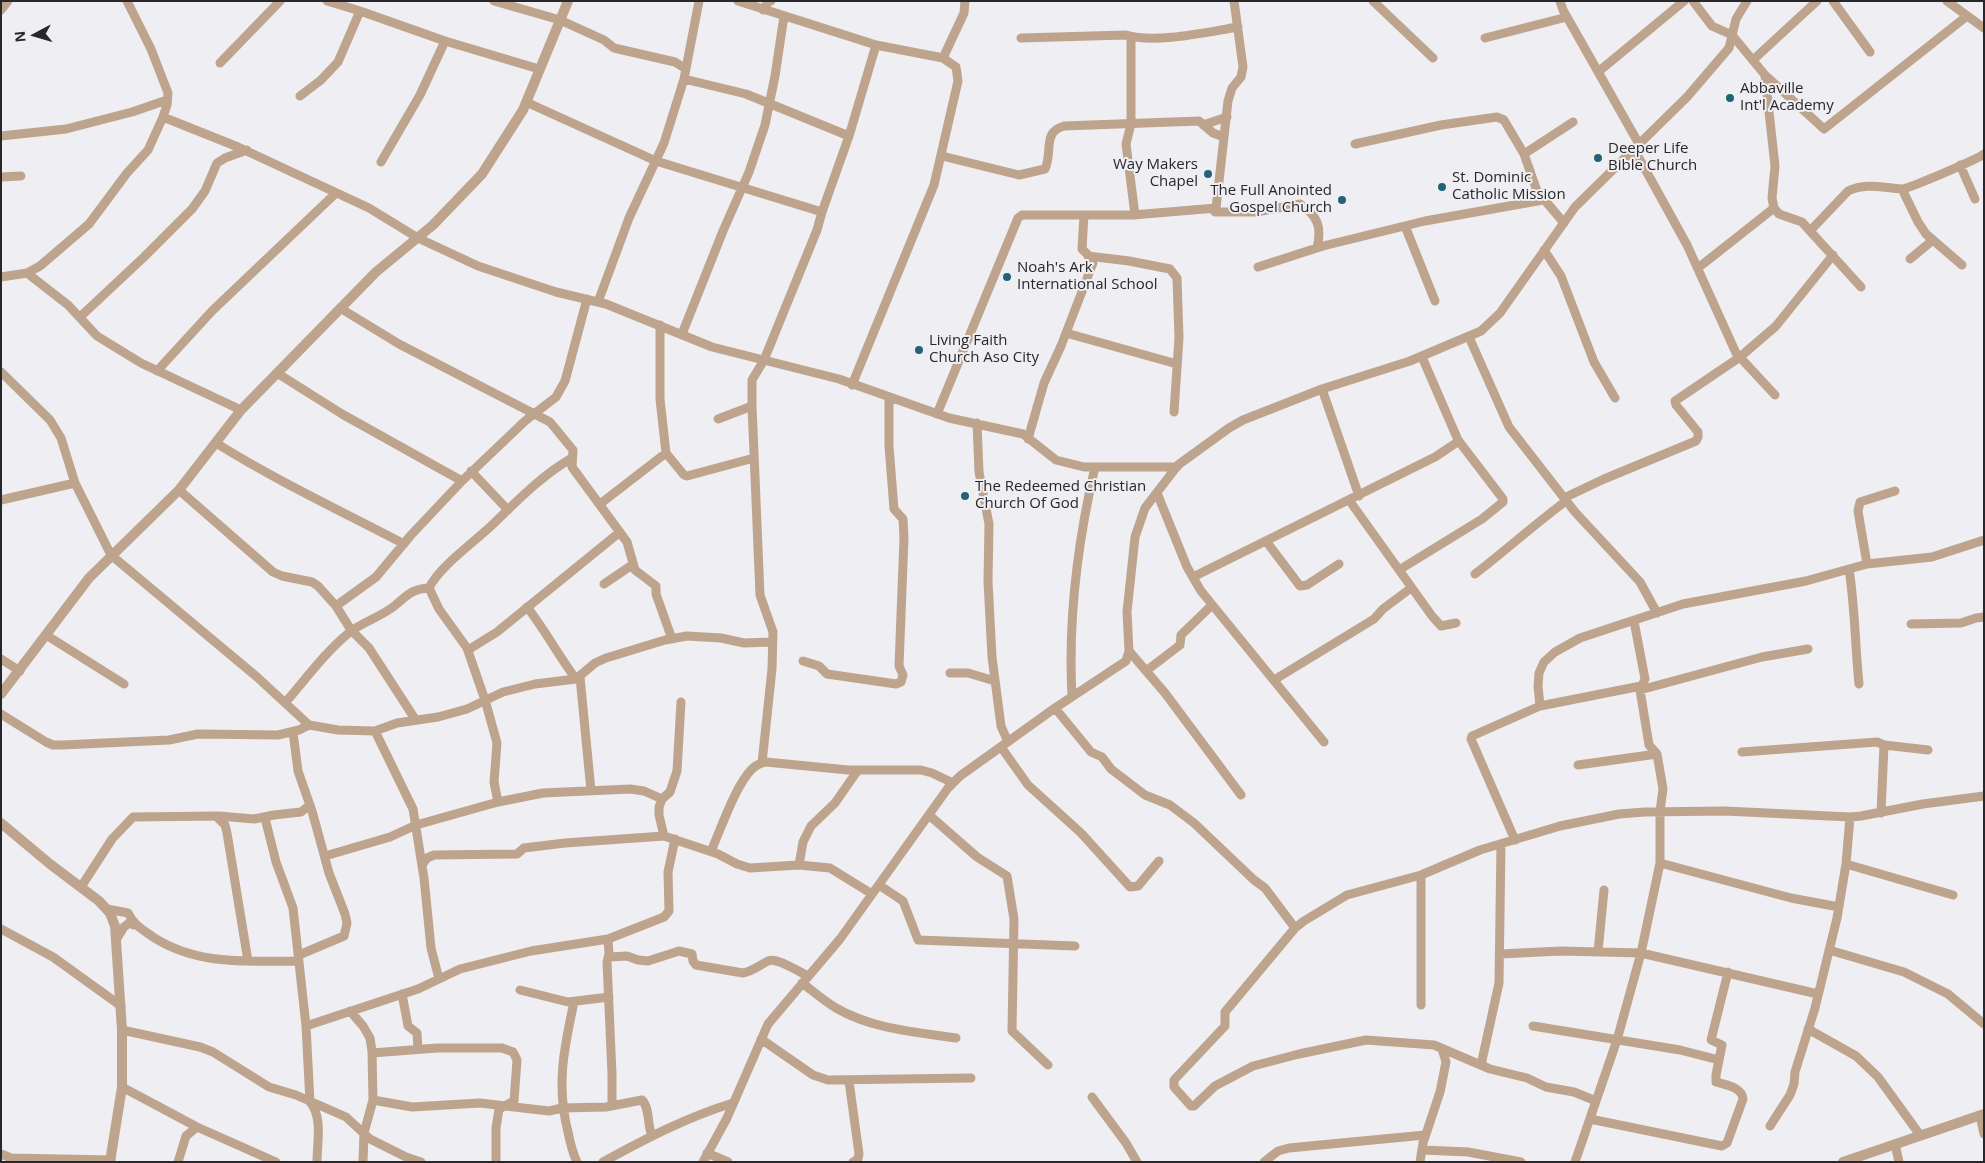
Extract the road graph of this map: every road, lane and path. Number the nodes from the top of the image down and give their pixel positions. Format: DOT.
graph roads {
  1 [pos="127,1"];
  2 [pos="280,1"];
  3 [pos="327,1"];
  4 [pos="494,1"];
  5 [pos="568,1"];
  6 [pos="700,1"];
  7 [pos="738,1"];
  8 [pos="964,1"];
  9 [pos="1234,1"];
  10 [pos="1373,1"];
  11 [pos="1560,1"];
  12 [pos="1684,1"];
  13 [pos="1693,1"];
  14 [pos="1747,1"];
  15 [pos="1817,1"];
  16 [pos="1833,1"];
  17 [pos="1947,1"];
  18 [pos="768,4"];
  19 [pos="360,11"];
  20 [pos="784,16"];
  21 [pos="1967,16"];
  22 [pos="1567,17"];
  23 [pos="560,20"];
  24 [pos="1238,27"];
  25 [pos="1984,28"];
  26 [pos="1732,35"];
  27 [pos="1131,36"];
  28 [pos="1021,38"];
  29 [pos="1485,38"];
  30 [pos="446,41"];
  31 [pos="876,45"];
  32 [pos="1870,52"];
  33 [pos="943,58"];
  34 [pos="1433,58"];
  35 [pos="1753,60"];
  36 [pos="220,63"];
  37 [pos="539,69"];
  38 [pos="686,69"];
  39 [pos="1598,72"];
  40 [pos="1765,75"];
  41 [pos="684,79"];
  42 [pos="300,96"];
  43 [pos="168,100"];
  44 [pos="526,102"];
  45 [pos="770,103"];
  46 [pos="163,117"];
  47 [pos="1227,117"];
  48 [pos="1574,122"];
  49 [pos="1131,124"];
  50 [pos="1203,125"];
  51 [pos="1,136"];
  52 [pos="849,136"];
  53 [pos="1224,138"];
  54 [pos="1355,144"];
  55 [pos="1636,147"];
  56 [pos="247,150"];
  57 [pos="1524,154"];
  58 [pos="1984,154"];
  59 [pos="942,156"];
  60 [pos="656,161"];
  61 [pos="382,162"];
  62 [pos="1960,165"];
  63 [pos="21,176"];
  64 [pos="1,177"];
  65 [pos="742,187"];
  66 [pos="1902,189"];
  67 [pos="336,192"];
  68 [pos="1975,198"];
  69 [pos="1543,200"];
  70 [pos="1774,208"];
  71 [pos="1213,209"];
  72 [pos="822,212"];
  73 [pos="1084,215"];
  74 [pos="1135,215"];
  75 [pos="1564,223"];
  76 [pos="1405,226"];
  77 [pos="1810,231"];
  78 [pos="418,238"];
  79 [pos="1933,240"];
  80 [pos="1317,248"];
  81 [pos="1544,250"];
  82 [pos="1088,256"];
  83 [pos="1833,256"];
  84 [pos="1910,259"];
  85 [pos="1962,265"];
  86 [pos="1258,267"];
  87 [pos="1698,268"];
  88 [pos="27,272"];
  89 [pos="1,277"];
  90 [pos="1861,287"];
  91 [pos="587,299"];
  92 [pos="1435,301"];
  93 [pos="598,302"];
  94 [pos="340,308"];
  95 [pos="80,317"];
  96 [pos="660,326"];
  97 [pos="1066,333"];
  98 [pos="682,334"];
  99 [pos="1469,337"];
  100 [pos="1422,357"];
  101 [pos="1740,357"];
  102 [pos="764,360"];
  103 [pos="1177,364"];
  104 [pos="157,371"];
  105 [pos="1,372"];
  106 [pos="277,373"];
  107 [pos="852,385"];
  108 [pos="1322,389"];
  109 [pos="1775,394"];
  110 [pos="890,398"];
  111 [pos="1615,398"];
  112 [pos="549,404"];
  113 [pos="752,406"];
  114 [pos="240,410"];
  115 [pos="1174,412"];
  116 [pos="533,413"];
  117 [pos="937,414"];
  118 [pos="718,419"];
  119 [pos="550,422"];
  120 [pos="977,423"];
  121 [pos="1028,439"];
  122 [pos="1460,441"];
  123 [pos="216,442"];
  124 [pos="666,453"];
  125 [pos="572,458"];
  126 [pos="754,458"];
  127 [pos="1095,467"];
  128 [pos="1177,467"];
  129 [pos="471,471"];
  130 [pos="462,481"];
  131 [pos="75,483"];
  132 [pos="179,490"];
  133 [pos="1895,491"];
  134 [pos="1157,493"];
  135 [pos="1359,496"];
  136 [pos="1,500"];
  137 [pos="1349,500"];
  138 [pos="1565,500"];
  139 [pos="600,504"];
  140 [pos="508,510"];
  141 [pos="620,532"];
  142 [pos="1984,540"];
  143 [pos="1266,541"];
  144 [pos="404,544"];
  145 [pos="111,555"];
  146 [pos="1339,564"];
  147 [pos="1866,564"];
  148 [pos="632,565"];
  149 [pos="1849,569"];
  150 [pos="1398,570"];
  151 [pos="1475,574"];
  152 [pos="1193,577"];
  153 [pos="604,584"];
  154 [pos="429,588"];
  155 [pos="1411,588"];
  156 [pos="1212,605"];
  157 [pos="336,606"];
  158 [pos="527,607"];
  159 [pos="1657,613"];
  160 [pos="1984,617"];
  161 [pos="1634,621"];
  162 [pos="1456,623"];
  163 [pos="1911,624"];
  164 [pos="351,630"];
  165 [pos="46,635"];
  166 [pos="672,639"];
  167 [pos="772,642"];
  168 [pos="1808,649"];
  169 [pos="468,650"];
  170 [pos="1130,651"];
  171 [pos="1,659"];
  172 [pos="803,661"];
  173 [pos="20,671"];
  174 [pos="1146,671"];
  175 [pos="950,674"];
  176 [pos="578,678"];
  177 [pos="1274,680"];
  178 [pos="995,681"];
  179 [pos="124,684"];
  180 [pos="1859,684"];
  181 [pos="1641,688"];
  182 [pos="1,694"];
  183 [pos="1072,697"];
  184 [pos="485,700"];
  185 [pos="681,702"];
  186 [pos="285,703"];
  187 [pos="1540,706"];
  188 [pos="1055,708"];
  189 [pos="1,714"];
  190 [pos="415,719"];
  191 [pos="309,725"];
  192 [pos="375,731"];
  193 [pos="293,732"];
  194 [pos="1324,742"];
  195 [pos="1005,745"];
  196 [pos="1884,745"];
  197 [pos="1928,750"];
  198 [pos="1742,752"];
  199 [pos="1657,754"];
  200 [pos="762,763"];
  201 [pos="1578,765"];
  202 [pos="858,770"];
  203 [pos="953,783"];
  204 [pos="591,791"];
  205 [pos="1242,795"];
  206 [pos="1984,796"];
  207 [pos="662,798"];
  208 [pos="498,802"];
  209 [pos="310,805"];
  210 [pos="1660,811"];
  211 [pos="301,812"];
  212 [pos="1880,813"];
  213 [pos="929,815"];
  214 [pos="217,816"];
  215 [pos="1850,817"];
  216 [pos="265,818"];
  217 [pos="314,818"];
  218 [pos="1,823"];
  219 [pos="416,825"];
  220 [pos="664,836"];
  221 [pos="675,839"];
  222 [pos="1515,840"];
  223 [pos="419,843"];
  224 [pos="1501,844"];
  225 [pos="711,852"];
  226 [pos="434,855"];
  227 [pos="325,856"];
  228 [pos="1159,860"];
  229 [pos="1660,863"];
  230 [pos="1846,864"];
  231 [pos="422,865"];
  232 [pos="800,865"];
  233 [pos="1421,874"];
  234 [pos="879,885"];
  235 [pos="81,888"];
  236 [pos="1604,890"];
  237 [pos="872,894"];
  238 [pos="1953,895"];
  239 [pos="1838,907"];
  240 [pos="107,909"];
  241 [pos="134,924"];
  242 [pos="1,928"];
  243 [pos="1295,928"];
  244 [pos="608,939"];
  245 [pos="116,940"];
  246 [pos="1013,944"];
  247 [pos="1074,946"];
  248 [pos="1829,950"];
  249 [pos="1598,952"];
  250 [pos="1641,953"];
  251 [pos="1500,954"];
  252 [pos="609,957"];
  253 [pos="299,958"];
  254 [pos="248,962"];
  255 [pos="1728,972"];
  256 [pos="439,980"];
  257 [pos="805,980"];
  258 [pos="520,990"];
  259 [pos="402,994"];
  260 [pos="1818,994"];
  261 [pos="609,996"];
  262 [pos="574,1002"];
  263 [pos="1421,1005"];
  264 [pos="121,1006"];
  265 [pos="350,1011"];
  266 [pos="1984,1024"];
  267 [pos="306,1026"];
  268 [pos="1533,1026"];
  269 [pos="1808,1029"];
  270 [pos="122,1030"];
  271 [pos="956,1038"];
  272 [pos="761,1039"];
  273 [pos="1616,1040"];
  274 [pos="418,1049"];
  275 [pos="1442,1049"];
  276 [pos="372,1053"];
  277 [pos="1719,1060"];
  278 [pos="1048,1065"];
  279 [pos="1481,1065"];
  280 [pos="971,1078"];
  281 [pos="849,1081"];
  282 [pos="122,1088"];
  283 [pos="1092,1097"];
  284 [pos="373,1100"];
  285 [pos="1596,1101"];
  286 [pos="310,1102"];
  287 [pos="733,1103"];
  288 [pos="503,1106"];
  289 [pos="612,1106"];
  290 [pos="562,1108"];
  291 [pos="1982,1114"];
  292 [pos="1590,1119"];
  293 [pos="1770,1126"];
  294 [pos="196,1127"];
  295 [pos="364,1133"];
  296 [pos="1984,1134"];
  297 [pos="1426,1135"];
  298 [pos="1920,1135"];
  299 [pos="652,1136"];
  300 [pos="1895,1144"];
  301 [pos="1422,1150"];
  302 [pos="1,1154"];
  303 [pos="705,1158"];
  304 [pos="110,1161"];
  305 [pos="178,1162"];
  306 [pos="276,1162"];
  307 [pos="317,1162"];
  308 [pos="363,1162"];
  309 [pos="421,1162"];
  310 [pos="496,1162"];
  311 [pos="576,1162"];
  312 [pos="603,1162"];
  313 [pos="728,1162"];
  314 [pos="853,1162"];
  315 [pos="1137,1162"];
  316 [pos="1264,1162"];
  317 [pos="1420,1162"];
  318 [pos="1521,1162"];
  319 [pos="1575,1162"];
  320 [pos="1843,1162"];
  321 [pos="1899,1162"];
  1 -- 43 [label="street"];
  2 -- 36 [label="street"];
  3 -- 19 [label="street"];
  4 -- 23 [label="street"];
  5 -- 23 [label="street"];
  6 -- 38 [label="street"];
  7 -- 18 [label="street"];
  8 -- 33 [label="street"];
  9 -- 24 [label="street"];
  10 -- 34 [label="street"];
  11 -- 22 [label="street"];
  12 -- 39 [label="street"];
  13 -- 26 [label="street"];
  14 -- 26 [label="street"];
  15 -- 35 [label="street"];
  16 -- 32 [label="street"];
  17 -- 21 [label="street"];
  18 -- 20 [label="street"];
  19 -- 30 [label="street"];
  19 -- 42 [label="street"];
  20 -- 31 [label="street"];
  20 -- 45 [label="street"];
  21 -- 25 [label="street"];
  21 -- 40 [label="street"];
  22 -- 29 [label="street"];
  22 -- 39 [label="street"];
  23 -- 37 [label="street"];
  23 -- 38 [label="street"];
  24 -- 27 [label="street"];
  24 -- 47 [label="street"];
  26 -- 35 [label="street"];
  26 -- 55 [label="street"];
  27 -- 28 [label="street"];
  27 -- 49 [label="street"];
  30 -- 37 [label="street"];
  30 -- 61 [label="street"];
  31 -- 33 [label="street"];
  31 -- 52 [label="street"];
  33 -- 59 [label="street"];
  35 -- 40 [label="street"];
  37 -- 44 [label="street"];
  38 -- 41 [label="street"];
  39 -- 55 [label="street"];
  40 -- 70 [label="street"];
  41 -- 45 [label="street"];
  41 -- 60 [label="street"];
  43 -- 46 [label="street"];
  43 -- 51 [label="street"];
  44 -- 60 [label="street"];
  44 -- 78 [label="street"];
  45 -- 52 [label="street"];
  45 -- 65 [label="street"];
  46 -- 56 [label="street"];
  46 -- 88 [label="street"];
  47 -- 50 [label="street"];
  47 -- 53 [label="street"];
  48 -- 57 [label="street"];
  49 -- 50 [label="street"];
  49 -- 59 [label="street"];
  49 -- 74 [label="street"];
  50 -- 53 [label="street"];
  52 -- 72 [label="street"];
  53 -- 71 [label="street"];
  54 -- 57 [label="street"];
  55 -- 75 [label="street"];
  55 -- 87 [label="street"];
  56 -- 67 [label="street"];
  56 -- 95 [label="street"];
  57 -- 69 [label="street"];
  58 -- 62 [label="street"];
  59 -- 107 [label="street"];
  60 -- 65 [label="street"];
  60 -- 93 [label="street"];
  62 -- 66 [label="street"];
  62 -- 68 [label="street"];
  63 -- 64 [label="street"];
  65 -- 72 [label="street"];
  65 -- 98 [label="street"];
  66 -- 77 [label="street"];
  66 -- 79 [label="street"];
  67 -- 78 [label="street"];
  67 -- 104 [label="street"];
  69 -- 75 [label="street"];
  69 -- 76 [label="street"];
  70 -- 77 [label="street"];
  70 -- 87 [label="street"];
  71 -- 74 [label="street"];
  71 -- 80 [label="street"];
  72 -- 102 [label="street"];
  73 -- 74 [label="street"];
  73 -- 82 [label="street"];
  73 -- 117 [label="street"];
  75 -- 81 [label="street"];
  76 -- 80 [label="street"];
  76 -- 92 [label="street"];
  77 -- 83 [label="street"];
  78 -- 91 [label="street"];
  78 -- 94 [label="street"];
  79 -- 84 [label="street"];
  79 -- 85 [label="street"];
  80 -- 86 [label="street"];
  81 -- 99 [label="street"];
  81 -- 111 [label="street"];
  82 -- 97 [label="street"];
  82 -- 103 [label="street"];
  83 -- 90 [label="street"];
  83 -- 101 [label="street"];
  87 -- 101 [label="street"];
  88 -- 89 [label="street"];
  88 -- 95 [label="street"];
  91 -- 93 [label="street"];
  91 -- 112 [label="street"];
  93 -- 96 [label="street"];
  94 -- 106 [label="street"];
  94 -- 116 [label="street"];
  95 -- 104 [label="street"];
  96 -- 98 [label="street"];
  96 -- 124 [label="street"];
  97 -- 103 [label="street"];
  97 -- 121 [label="street"];
  98 -- 102 [label="street"];
  99 -- 100 [label="street"];
  99 -- 138 [label="street"];
  100 -- 108 [label="street"];
  100 -- 122 [label="street"];
  101 -- 109 [label="street"];
  101 -- 138 [label="street"];
  102 -- 107 [label="street"];
  102 -- 113 [label="street"];
  103 -- 115 [label="street"];
  104 -- 114 [label="street"];
  105 -- 131 [label="street"];
  106 -- 114 [label="street"];
  106 -- 130 [label="street"];
  107 -- 110 [label="street"];
  108 -- 128 [label="street"];
  108 -- 135 [label="street"];
  110 -- 117 [label="street"];
  110 -- 172 [label="street"];
  112 -- 116 [label="street"];
  112 -- 119 [label="street"];
  113 -- 118 [label="street"];
  113 -- 126 [label="street"];
  114 -- 123 [label="street"];
  116 -- 119 [label="street"];
  116 -- 129 [label="street"];
  117 -- 120 [label="street"];
  119 -- 125 [label="street"];
  120 -- 121 [label="street"];
  120 -- 178 [label="street"];
  121 -- 127 [label="street"];
  122 -- 135 [label="street"];
  122 -- 150 [label="street"];
  123 -- 132 [label="street"];
  123 -- 144 [label="street"];
  124 -- 126 [label="street"];
  124 -- 139 [label="street"];
  125 -- 139 [label="street"];
  125 -- 140 [label="street"];
  126 -- 167 [label="street"];
  127 -- 128 [label="street"];
  127 -- 183 [label="street"];
  128 -- 134 [label="street"];
  129 -- 130 [label="street"];
  129 -- 140 [label="street"];
  130 -- 144 [label="street"];
  131 -- 136 [label="street"];
  131 -- 145 [label="street"];
  132 -- 145 [label="street"];
  132 -- 157 [label="street"];
  133 -- 147 [label="street"];
  134 -- 152 [label="street"];
  134 -- 170 [label="street"];
  135 -- 137 [label="street"];
  137 -- 143 [label="street"];
  137 -- 150 [label="street"];
  138 -- 151 [label="street"];
  138 -- 159 [label="street"];
  139 -- 141 [label="street"];
  140 -- 154 [label="street"];
  141 -- 148 [label="street"];
  141 -- 158 [label="street"];
  142 -- 147 [label="street"];
  143 -- 146 [label="street"];
  143 -- 152 [label="street"];
  144 -- 157 [label="street"];
  145 -- 165 [label="street"];
  145 -- 186 [label="street"];
  147 -- 149 [label="street"];
  148 -- 153 [label="street"];
  148 -- 166 [label="street"];
  149 -- 159 [label="street"];
  149 -- 180 [label="street"];
  150 -- 155 [label="street"];
  152 -- 156 [label="street"];
  154 -- 164 [label="street"];
  154 -- 169 [label="street"];
  155 -- 162 [label="street"];
  155 -- 177 [label="street"];
  156 -- 174 [label="street"];
  156 -- 177 [label="street"];
  157 -- 164 [label="street"];
  158 -- 169 [label="street"];
  158 -- 176 [label="street"];
  159 -- 161 [label="street"];
  160 -- 163 [label="street"];
  161 -- 181 [label="street"];
  161 -- 187 [label="street"];
  164 -- 186 [label="street"];
  164 -- 190 [label="street"];
  165 -- 173 [label="street"];
  165 -- 179 [label="street"];
  166 -- 167 [label="street"];
  166 -- 176 [label="street"];
  167 -- 200 [label="street"];
  168 -- 181 [label="street"];
  169 -- 184 [label="street"];
  170 -- 174 [label="street"];
  170 -- 183 [label="street"];
  171 -- 173 [label="street"];
  173 -- 182 [label="street"];
  174 -- 205 [label="street"];
  175 -- 178 [label="street"];
  176 -- 184 [label="street"];
  176 -- 204 [label="street"];
  177 -- 194 [label="street"];
  178 -- 195 [label="street"];
  181 -- 187 [label="street"];
  181 -- 199 [label="street"];
  183 -- 188 [label="street"];
  184 -- 190 [label="street"];
  184 -- 208 [label="street"];
  185 -- 207 [label="street"];
  186 -- 191 [label="street"];
  187 -- 222 [label="street"];
  188 -- 195 [label="street"];
  188 -- 243 [label="street"];
  189 -- 193 [label="street"];
  190 -- 192 [label="street"];
  191 -- 192 [label="street"];
  191 -- 193 [label="street"];
  192 -- 219 [label="street"];
  193 -- 209 [label="street"];
  195 -- 203 [label="street"];
  195 -- 228 [label="street"];
  196 -- 197 [label="street"];
  196 -- 198 [label="street"];
  196 -- 212 [label="street"];
  199 -- 201 [label="street"];
  199 -- 210 [label="street"];
  200 -- 202 [label="street"];
  200 -- 225 [label="street"];
  202 -- 203 [label="street"];
  202 -- 232 [label="street"];
  203 -- 213 [label="street"];
  204 -- 207 [label="street"];
  204 -- 208 [label="street"];
  206 -- 212 [label="street"];
  207 -- 220 [label="street"];
  208 -- 219 [label="street"];
  209 -- 211 [label="street"];
  209 -- 217 [label="street"];
  210 -- 215 [label="street"];
  210 -- 222 [label="street"];
  210 -- 229 [label="street"];
  211 -- 216 [label="street"];
  211 -- 217 [label="street"];
  212 -- 215 [label="street"];
  213 -- 234 [label="street"];
  213 -- 246 [label="street"];
  214 -- 216 [label="street"];
  214 -- 235 [label="street"];
  214 -- 254 [label="street"];
  215 -- 230 [label="street"];
  216 -- 253 [label="street"];
  217 -- 227 [label="street"];
  218 -- 235 [label="street"];
  219 -- 223 [label="street"];
  219 -- 227 [label="street"];
  220 -- 221 [label="street"];
  220 -- 226 [label="street"];
  221 -- 225 [label="street"];
  221 -- 244 [label="street"];
  222 -- 224 [label="street"];
  223 -- 226 [label="street"];
  223 -- 231 [label="street"];
  224 -- 233 [label="street"];
  224 -- 251 [label="street"];
  225 -- 232 [label="street"];
  226 -- 231 [label="street"];
  227 -- 253 [label="street"];
  229 -- 239 [label="street"];
  229 -- 250 [label="street"];
  230 -- 238 [label="street"];
  230 -- 239 [label="street"];
  231 -- 256 [label="street"];
  232 -- 237 [label="street"];
  233 -- 243 [label="street"];
  233 -- 263 [label="street"];
  234 -- 237 [label="street"];
  234 -- 246 [label="street"];
  235 -- 240 [label="street"];
  236 -- 249 [label="street"];
  237 -- 257 [label="street"];
  239 -- 248 [label="street"];
  240 -- 241 [label="street"];
  240 -- 245 [label="street"];
  241 -- 245 [label="street"];
  241 -- 254 [label="street"];
  242 -- 264 [label="street"];
  243 -- 275 [label="street"];
  244 -- 252 [label="street"];
  244 -- 256 [label="street"];
  245 -- 264 [label="street"];
  246 -- 247 [label="street"];
  246 -- 278 [label="street"];
  248 -- 260 [label="street"];
  248 -- 266 [label="street"];
  249 -- 250 [label="street"];
  249 -- 251 [label="street"];
  250 -- 255 [label="street"];
  250 -- 273 [label="street"];
  251 -- 279 [label="street"];
  252 -- 257 [label="street"];
  252 -- 261 [label="street"];
  253 -- 254 [label="street"];
  253 -- 267 [label="street"];
  255 -- 260 [label="street"];
  255 -- 277 [label="street"];
  256 -- 259 [label="street"];
  257 -- 271 [label="street"];
  257 -- 272 [label="street"];
  258 -- 262 [label="street"];
  259 -- 265 [label="street"];
  259 -- 274 [label="street"];
  260 -- 269 [label="street"];
  261 -- 262 [label="street"];
  261 -- 289 [label="street"];
  262 -- 290 [label="street"];
  264 -- 270 [label="street"];
  265 -- 267 [label="street"];
  265 -- 276 [label="street"];
  267 -- 286 [label="street"];
  268 -- 273 [label="street"];
  269 -- 293 [label="street"];
  269 -- 298 [label="street"];
  270 -- 282 [label="street"];
  270 -- 286 [label="street"];
  272 -- 281 [label="street"];
  272 -- 287 [label="street"];
  273 -- 277 [label="street"];
  273 -- 285 [label="street"];
  274 -- 276 [label="street"];
  274 -- 288 [label="street"];
  275 -- 279 [label="street"];
  275 -- 297 [label="street"];
  276 -- 284 [label="street"];
  277 -- 292 [label="street"];
  279 -- 285 [label="street"];
  280 -- 281 [label="street"];
  281 -- 314 [label="street"];
  282 -- 294 [label="street"];
  282 -- 304 [label="street"];
  283 -- 315 [label="street"];
  284 -- 288 [label="street"];
  284 -- 295 [label="street"];
  285 -- 292 [label="street"];
  286 -- 295 [label="street"];
  286 -- 307 [label="street"];
  287 -- 299 [label="street"];
  287 -- 303 [label="street"];
  288 -- 290 [label="street"];
  288 -- 310 [label="street"];
  289 -- 290 [label="street"];
  289 -- 299 [label="street"];
  290 -- 311 [label="street"];
  291 -- 296 [label="street"];
  291 -- 298 [label="street"];
  292 -- 319 [label="street"];
  294 -- 305 [label="street"];
  294 -- 306 [label="street"];
  295 -- 308 [label="street"];
  295 -- 309 [label="street"];
  297 -- 301 [label="street"];
  297 -- 316 [label="street"];
  298 -- 300 [label="street"];
  299 -- 312 [label="street"];
  300 -- 320 [label="street"];
  300 -- 321 [label="street"];
  301 -- 317 [label="street"];
  301 -- 318 [label="street"];
  302 -- 304 [label="street"];
  303 -- 313 [label="street"];
}
